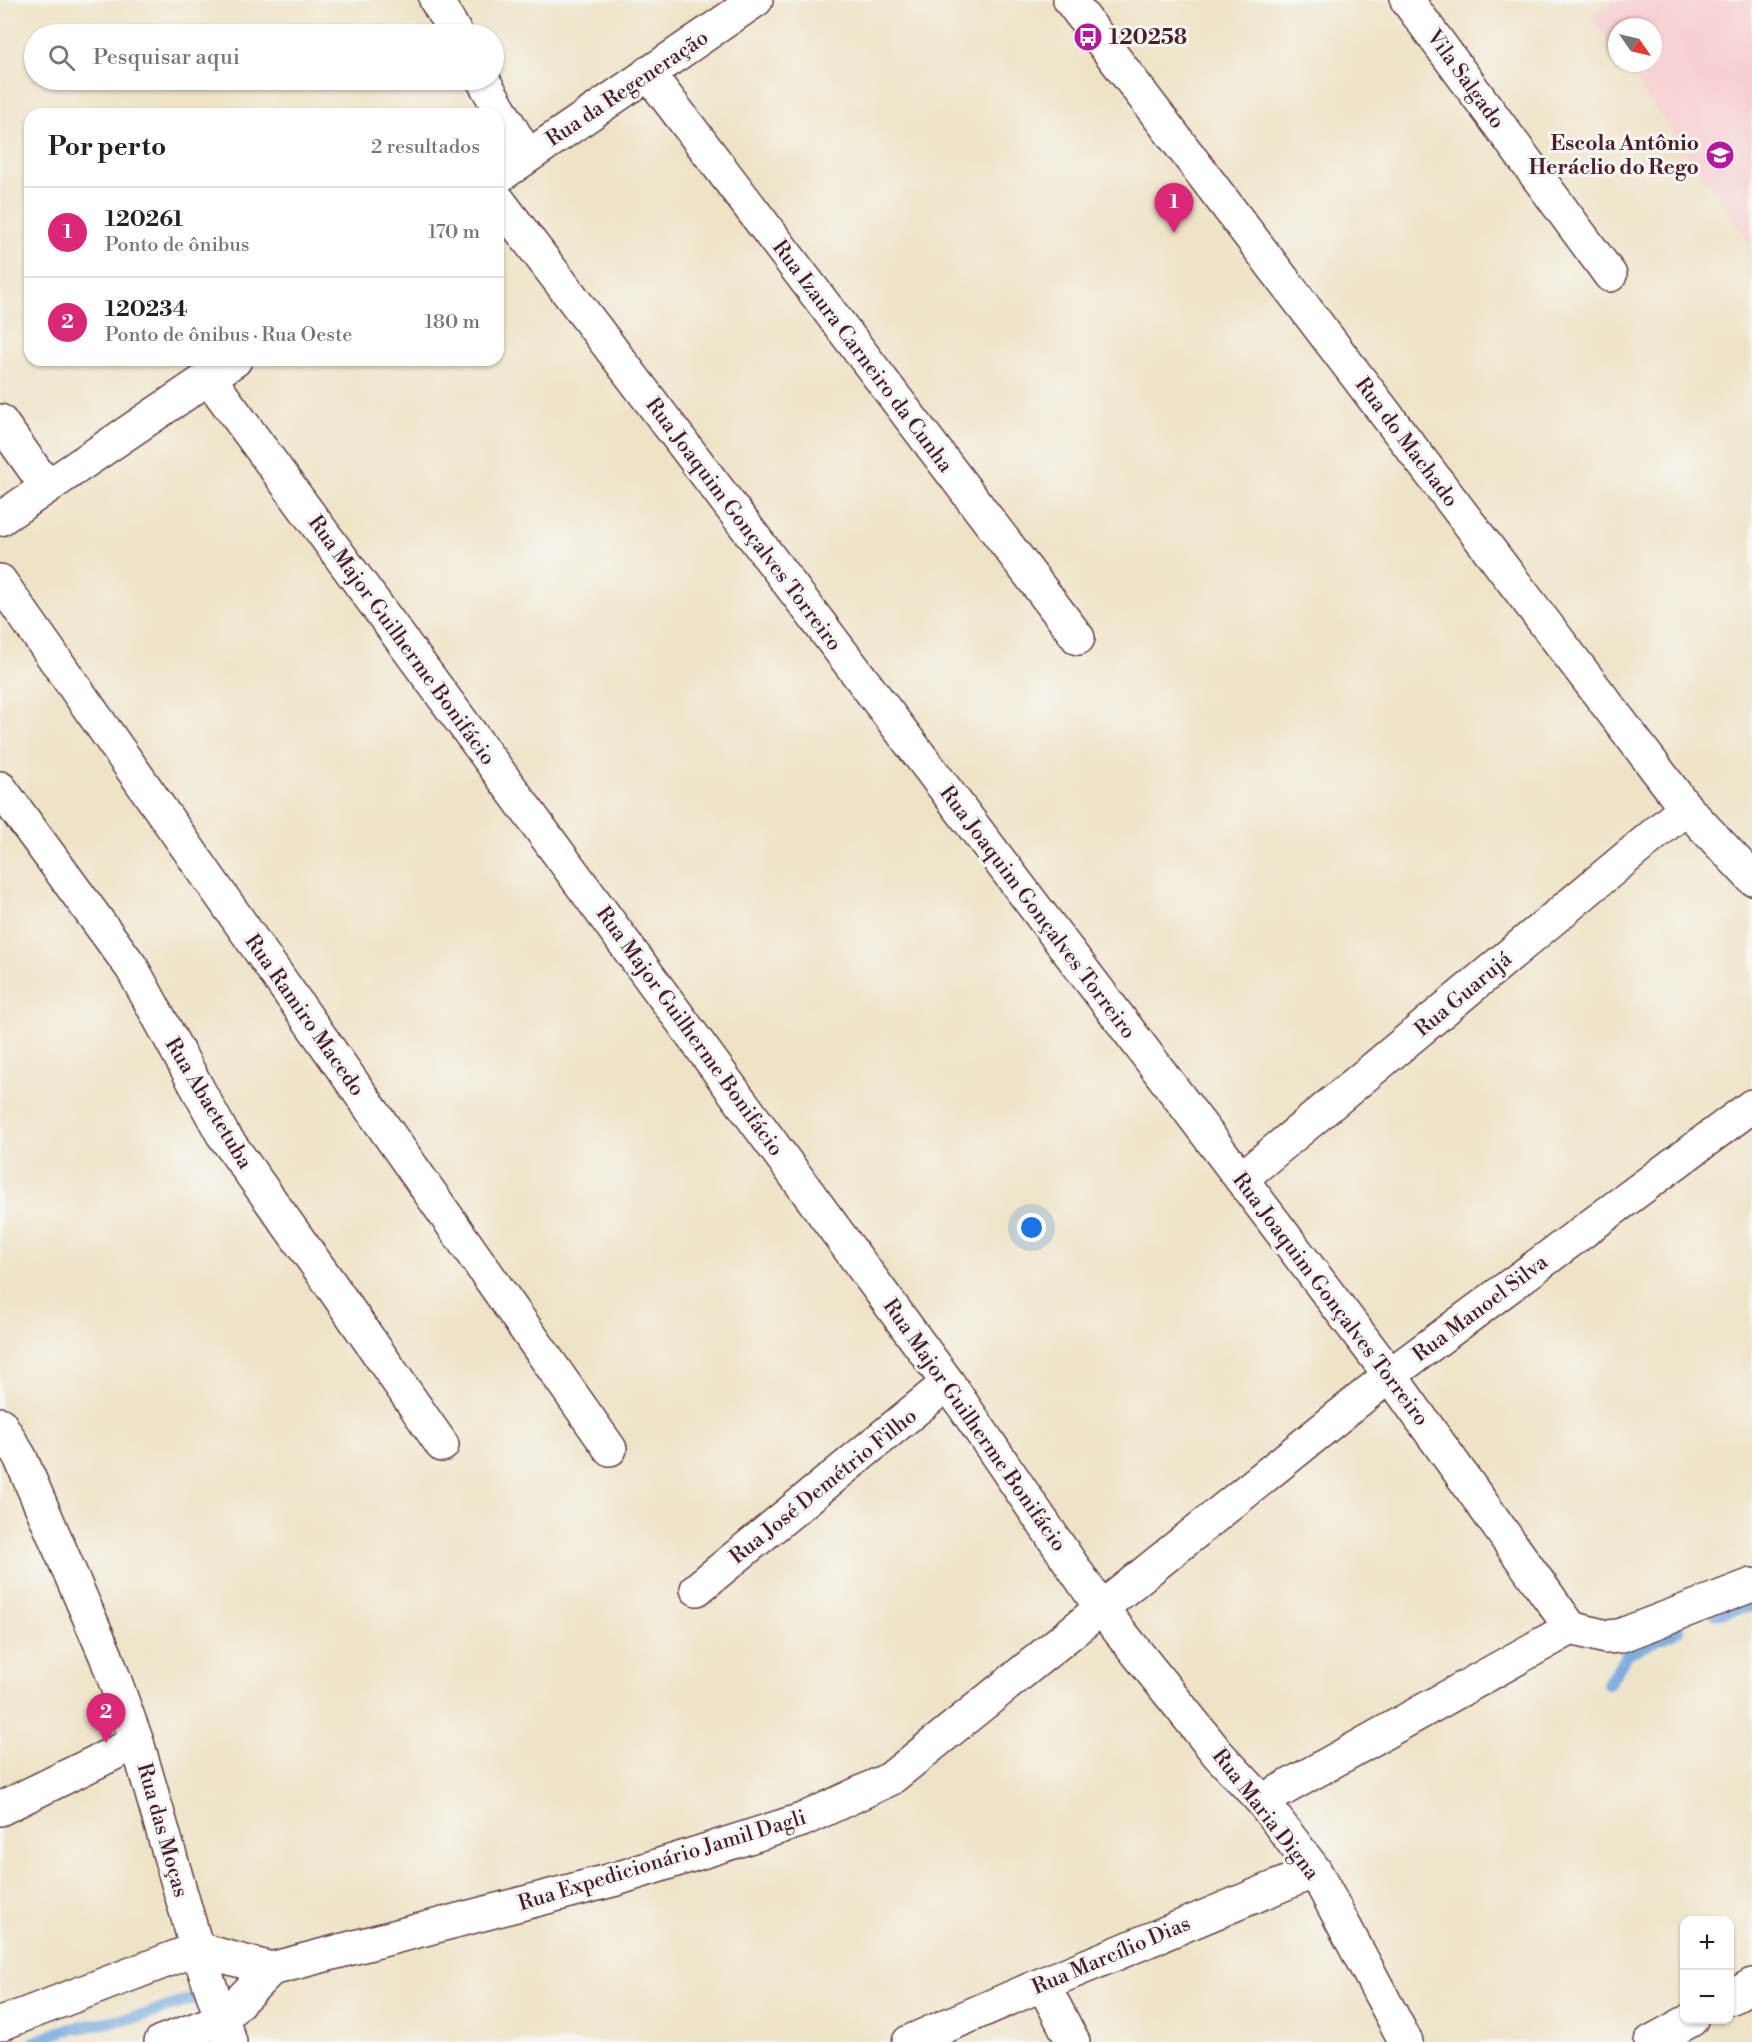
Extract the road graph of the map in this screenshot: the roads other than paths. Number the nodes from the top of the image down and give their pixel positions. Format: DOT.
graph roads {
  1 [pos="436,0"];
  2 [pos="756,0"];
  3 [pos="1070,0"];
  4 [pos="1407,0"];
  5 [pos="450,24"];
  6 [pos="648,74"];
  7 [pos="489,90"];
  8 [pos="500,108"];
  9 [pos="504,115"];
  10 [pos="528,156"];
  11 [pos="504,173"];
  12 [pos="504,208"];
  13 [pos="1610,275"];
  14 [pos="222,369"];
  15 [pos="0,421"];
  16 [pos="47,487"];
  17 [pos="0,519"];
  18 [pos="0,581"];
  19 [pos="1078,638"];
  20 [pos="0,788"];
  21 [pos="1686,808"];
  22 [pos="1752,878"];
  23 [pos="1752,1106"];
  24 [pos="1240,1179"];
  25 [pos="1390,1376"];
  26 [pos="948,1383"];
  27 [pos="0,1424"];
  28 [pos="442,1445"];
  29 [pos="610,1449"];
  30 [pos="1752,1586"];
  31 [pos="697,1589"];
  32 [pos="1101,1608"];
  33 [pos="1571,1628"];
  34 [pos="1166,1688"];
  35 [pos="137,1742"];
  36 [pos="1262,1802"];
  37 [pos="0,1809"];
  38 [pos="1315,1871"];
  39 [pos="197,1949"];
  40 [pos="271,1970"];
  41 [pos="1043,1984"];
  42 [pos="1752,1985"];
  43 [pos="1734,1996"];
  44 [pos="0,2024"];
  45 [pos="1682,2024"];
  46 [pos="226,2031"];
  47 [pos="161,2042"];
  48 [pos="909,2042"];
  49 [pos="1073,2042"];
  50 [pos="1406,2042"];
  51 [pos="1651,2042"];
  1 -- 5 [label="street"];
  2 -- 6 [label="street, Rua da Regeneração"];
  3 -- 21 [label="street, Rua do Machado"];
  4 -- 13 [label="street, Vila Salgado"];
  6 -- 10 [label="street, Rua da Regeneração"];
  6 -- 19 [label="street, Rua Izaura Carneiro da Cunha"];
  7 -- 8 [label="street"];
  9 -- 10 [label="street"];
  10 -- 11 [label="street, Rua da Regeneração"];
  12 -- 24 [label="street, Rua Joaquim Gonçalves Torreiro"];
  14 -- 16 [label="street"];
  14 -- 26 [label="street, Rua Major Guilherme Bonifácio"];
  15 -- 16 [label="street"];
  16 -- 17 [label="street"];
  18 -- 29 [label="street, Rua Ramiro Macedo"];
  20 -- 28 [label="street, Rua Abaetetuba"];
  21 -- 22 [label="street, Rua do Machado"];
  21 -- 24 [label="street, Rua Guarujá"];
  23 -- 25 [label="street, Rua Manoel Silva"];
  24 -- 25 [label="street, Rua Joaquim Gonçalves Torreiro"];
  25 -- 32 [label="street, Rua Manoel Silva"];
  25 -- 33 [label="street, Rua Joaquim Gonçalves Torreiro"];
  26 -- 31 [label="street, Rua José Demétrio Filho"];
  26 -- 32 [label="street, Rua Major Guilherme Bonifácio"];
  27 -- 35 [label="street, Rua das Moças"];
  30 -- 33 [label="street"];
  32 -- 34 [label="street, Rua Major Guilherme Bonifácio"];
  32 -- 40 [label="street, Rua Expedicionário Jamil Dagli"];
  33 -- 36 [label="street"];
  34 -- 36 [label="street, Rua Maria Digna"];
  35 -- 37 [label="street"];
  35 -- 39 [label="street, Rua das Moças"];
  36 -- 38 [label="street, Rua Maria Digna"];
  38 -- 41 [label="street, Rua Marcílio Dias"];
  38 -- 50 [label="street, Rua Maria Digna"];
  39 -- 40 [label="street"];
  39 -- 44 [label="street"];
  39 -- 46 [label="street, Rua das Moças"];
  40 -- 46 [label="street"];
  41 -- 48 [label="street, Rua Marcílio Dias"];
  41 -- 49 [label="street"];
  42 -- 43 [label="street"];
  45 -- 51 [label="street"];
  46 -- 47 [label="street"];
}
